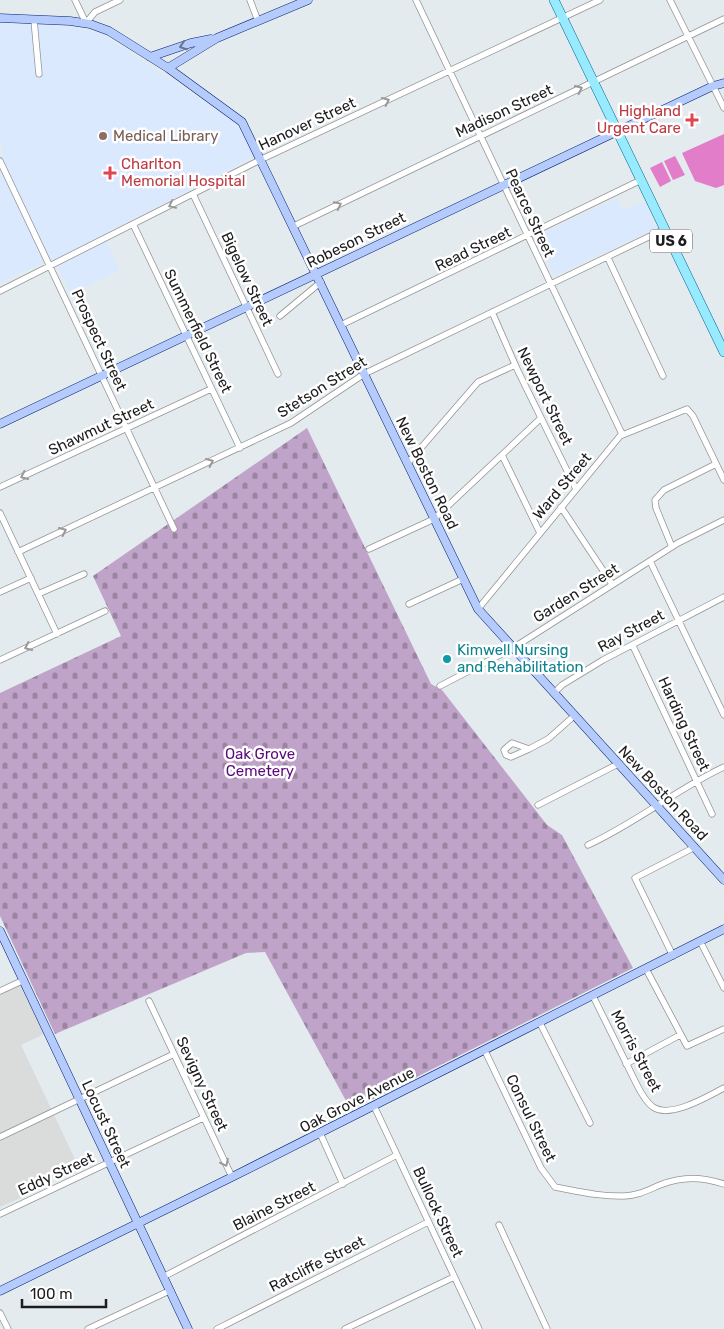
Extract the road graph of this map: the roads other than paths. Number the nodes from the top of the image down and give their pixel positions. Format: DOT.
graph roads {
  1 [pos="75,0"];
  2 [pos="120,0"];
  3 [pos="250,0"];
  4 [pos="308,0"];
  5 [pos="416,0"];
  6 [pos="554,0"];
  7 [pos="600,0"];
  8 [pos="670,0"];
  9 [pos="0,18"];
  10 [pos="562,18"];
  11 [pos="724,19"];
  12 [pos="34,20"];
  13 [pos="258,21"];
  14 [pos="86,23"];
  15 [pos="688,36"];
  16 [pos="217,38"];
  17 [pos="150,57"];
  18 [pos="168,68"];
  19 [pos="450,71"];
  20 [pos="39,74"];
  21 [pos="593,82"];
  22 [pos="724,83"];
  23 [pos="713,86"];
  24 [pos="724,108"];
  25 [pos="618,131"];
  26 [pos="480,136"];
  27 [pos="262,159"];
  28 [pos="0,161"];
  29 [pos="641,180"];
  30 [pos="504,185"];
  31 [pos="193,194"];
  32 [pos="133,224"];
  33 [pos="294,226"];
  34 [pos="665,229"];
  35 [pos="528,236"];
  36 [pos="608,258"];
  37 [pos="50,265"];
  38 [pos="317,274"];
  39 [pos="321,282"];
  40 [pos="550,285"];
  41 [pos="0,290"];
  42 [pos="248,308"];
  43 [pos="492,312"];
  44 [pos="280,316"];
  45 [pos="341,325"];
  46 [pos="186,338"];
  47 [pos="724,352"];
  48 [pos="515,364"];
  49 [pos="278,374"];
  50 [pos="364,374"];
  51 [pos="103,376"];
  52 [pos="663,376"];
  53 [pos="211,389"];
  54 [pos="541,418"];
  55 [pos="0,424"];
  56 [pos="126,429"];
  57 [pos="620,436"];
  58 [pos="240,448"];
  59 [pos="502,455"];
  60 [pos="407,464"];
  61 [pos="716,464"];
  62 [pos="724,480"];
  63 [pos="0,487"];
  64 [pos="155,488"];
  65 [pos="576,489"];
  66 [pos="561,507"];
  67 [pos="0,514"];
  68 [pos="434,519"];
  69 [pos="724,520"];
  70 [pos="2,522"];
  71 [pos="174,529"];
  72 [pos="540,533"];
  73 [pos="672,547"];
  74 [pos="369,549"];
  75 [pos="18,552"];
  76 [pos="650,561"];
  77 [pos="84,574"];
  78 [pos="31,578"];
  79 [pos="463,578"];
  80 [pos="612,584"];
  81 [pos="0,592"];
  82 [pos="38,594"];
  83 [pos="724,597"];
  84 [pos="409,604"];
  85 [pos="478,609"];
  86 [pos="105,612"];
  87 [pos="678,620"];
  88 [pos="57,634"];
  89 [pos="633,646"];
  90 [pos="513,648"];
  91 [pos="0,660"];
  92 [pos="440,686"];
  93 [pos="554,693"];
  94 [pos="724,715"];
  95 [pos="574,716"];
  96 [pos="529,749"];
  97 [pos="618,764"];
  98 [pos="724,767"];
  99 [pos="697,780"];
  100 [pos="538,805"];
  101 [pos="657,807"];
  102 [pos="712,814"];
  103 [pos="588,846"];
  104 [pos="695,848"];
  105 [pos="723,877"];
  106 [pos="724,929"];
  107 [pos="0,931"];
  108 [pos="700,941"];
  109 [pos="673,956"];
  110 [pos="646,969"];
  111 [pos="24,980"];
  112 [pos="724,988"];
  113 [pos="0,991"];
  114 [pos="592,996"];
  115 [pos="149,1001"];
  116 [pos="540,1023"];
  117 [pos="724,1029"];
  118 [pos="680,1035"];
  119 [pos="485,1051"];
  120 [pos="174,1054"];
  121 [pos="626,1064"];
  122 [pos="724,1088"];
  123 [pos="79,1100"];
  124 [pos="374,1106"];
  125 [pos="204,1118"];
  126 [pos="590,1123"];
  127 [pos="320,1133"];
  128 [pos="0,1137"];
  129 [pos="397,1156"];
  130 [pos="110,1162"];
  131 [pos="232,1178"];
  132 [pos="343,1184"];
  133 [pos="724,1184"];
  134 [pos="0,1214"];
  135 [pos="428,1222"];
  136 [pos="138,1224"];
  137 [pos="499,1225"];
  138 [pos="163,1277"];
  139 [pos="454,1277"];
  140 [pos="0,1291"];
  141 [pos="169,1291"];
  142 [pos="0,1313"];
  143 [pos="8,1329"];
  144 [pos="88,1329"];
  145 [pos="188,1329"];
  146 [pos="218,1329"];
  147 [pos="345,1329"];
  148 [pos="479,1329"];
  149 [pos="547,1329"];
  1 -- 14 [label="street"];
  2 -- 14 [label="street"];
  3 -- 13 [label="street"];
  4 -- 13 [label="street"];
  5 -- 19 [label="street, Pearce Street"];
  6 -- 10 [label="main road, US 6"];
  7 -- 10 [label="street, Hanover Street"];
  8 -- 15 [label="street"];
  9 -- 12 [label="street, New Boston Road"];
  10 -- 19 [label="street, Hanover Street"];
  10 -- 21 [label="main road, US 6"];
  11 -- 15 [label="street, Madison Street"];
  12 -- 14 [label="street, New Boston Road"];
  12 -- 20 [label="street"];
  13 -- 16 [label="street"];
  14 -- 17 [label="street, New Boston Road"];
  15 -- 21 [label="street, Madison Street"];
  15 -- 23 [label="street"];
  16 -- 17 [label="street, one-way"];
  16 -- 18 [label="street"];
  17 -- 18 [label="street, New Boston Road"];
  18 -- 27 [label="street, New Boston Road"];
  19 -- 26 [label="street, Pearce Street"];
  27 -- 19 [label="street, Hanover Street, one-way"];
  21 -- 25 [label="main road, US 6"];
  26 -- 21 [label="street, Madison Street, one-way"];
  22 -- 23 [label="street, Robeson Street"];
  23 -- 24 [label="street"];
  23 -- 25 [label="street, Robeson Street"];
  25 -- 29 [label="main road, US 6"];
  25 -- 30 [label="street, Robeson Street"];
  26 -- 30 [label="street, Pearce Street"];
  33 -- 26 [label="street, Madison Street, one-way"];
  27 -- 31 [label="street, Hanover Street"];
  27 -- 33 [label="street, New Boston Road"];
  28 -- 37 [label="street, Prospect Street"];
  29 -- 34 [label="main road, US 6"];
  29 -- 35 [label="street, Read Street"];
  30 -- 35 [label="street, Pearce Street"];
  30 -- 38 [label="street, Robeson Street"];
  31 -- 32 [label="street, Hanover Street, one-way"];
  31 -- 42 [label="street, Bigelow Street"];
  32 -- 37 [label="street, Hanover Street"];
  32 -- 46 [label="street, Summerfield Street"];
  33 -- 38 [label="street, New Boston Road"];
  34 -- 36 [label="street, Stetson Street"];
  34 -- 47 [label="main road, US 6"];
  35 -- 40 [label="street, Pearce Street"];
  35 -- 45 [label="street, Read Street"];
  36 -- 40 [label="street, Stetson Street"];
  36 -- 52 [label="street"];
  37 -- 41 [label="street, Hanover Street"];
  37 -- 51 [label="street, Prospect Street"];
  38 -- 39 [label="street, New Boston Road"];
  38 -- 42 [label="street, Robeson Street"];
  39 -- 44 [label="street"];
  39 -- 45 [label="street, New Boston Road"];
  40 -- 43 [label="street, Stetson Street"];
  40 -- 57 [label="street, Pearce Street"];
  42 -- 46 [label="street, Robeson Street"];
  42 -- 49 [label="street, Bigelow Street"];
  43 -- 48 [label="street, Newport Street"];
  43 -- 50 [label="street, Stetson Street"];
  45 -- 50 [label="street, New Boston Road"];
  46 -- 51 [label="street, Robeson Street"];
  46 -- 53 [label="street, Summerfield Street"];
  48 -- 54 [label="street, Newport Street"];
  48 -- 60 [label="street"];
  50 -- 58 [label="street, Stetson Street"];
  50 -- 60 [label="street, New Boston Road"];
  51 -- 55 [label="street, Robeson Street"];
  51 -- 56 [label="street, Prospect Street"];
  53 -- 56 [label="street, Shawmut Street"];
  53 -- 58 [label="street, Summerfield Street"];
  54 -- 59 [label="street"];
  54 -- 65 [label="street, Newport Street"];
  56 -- 63 [label="street, Shawmut Street, one-way"];
  56 -- 64 [label="street, Prospect Street"];
  57 -- 61 [label="street, Ward Street"];
  57 -- 65 [label="street, Ward Street"];
  64 -- 58 [label="street, Stetson Street, one-way"];
  59 -- 68 [label="street"];
  59 -- 72 [label="street"];
  60 -- 68 [label="street, New Boston Road"];
  61 -- 62 [label="street"];
  61 -- 73 [label="street"];
  64 -- 71 [label="street, Prospect Street"];
  75 -- 64 [label="street, Stetson Street, one-way"];
  65 -- 66 [label="street, Ward Street"];
  66 -- 72 [label="street, Ward Street"];
  66 -- 80 [label="street"];
  67 -- 70 [label="street"];
  68 -- 74 [label="street"];
  68 -- 79 [label="street, New Boston Road"];
  69 -- 73 [label="street, Garden Street"];
  70 -- 75 [label="street"];
  72 -- 85 [label="street, Ward Street"];
  73 -- 76 [label="street, Garden Street"];
  75 -- 78 [label="street"];
  76 -- 80 [label="street, Garden Street"];
  76 -- 87 [label="street"];
  77 -- 82 [label="street"];
  78 -- 81 [label="street"];
  78 -- 82 [label="street"];
  79 -- 84 [label="street"];
  79 -- 85 [label="street, New Boston Road"];
  80 -- 90 [label="street, Garden Street"];
  82 -- 88 [label="street"];
  83 -- 87 [label="street, Ray Street"];
  85 -- 90 [label="street, New Boston Road"];
  86 -- 88 [label="street"];
  87 -- 89 [label="street, Ray Street"];
  87 -- 94 [label="street"];
  88 -- 91 [label="street, one-way"];
  89 -- 93 [label="street, Ray Street"];
  89 -- 99 [label="street, Harding Street"];
  90 -- 92 [label="street, Garden Street"];
  90 -- 93 [label="street, New Boston Road"];
  93 -- 95 [label="street, New Boston Road"];
  95 -- 96 [label="street"];
  95 -- 97 [label="street, New Boston Road"];
  97 -- 100 [label="street"];
  97 -- 101 [label="street, New Boston Road"];
  98 -- 99 [label="street"];
  99 -- 101 [label="street"];
  99 -- 102 [label="street, Harding Street"];
  101 -- 103 [label="street"];
  101 -- 104 [label="street, New Boston Road"];
  104 -- 105 [label="street, New Boston Road"];
  104 -- 109 [label="street"];
  106 -- 108 [label="street, Oak Grove Avenue"];
  107 -- 111 [label="street, Locust Street"];
  108 -- 109 [label="street, Oak Grove Avenue"];
  108 -- 112 [label="street"];
  109 -- 110 [label="street, Oak Grove Avenue"];
  110 -- 114 [label="street, Oak Grove Avenue"];
  110 -- 118 [label="street"];
  111 -- 113 [label="street"];
  111 -- 123 [label="street, Locust Street"];
  114 -- 116 [label="street, Oak Grove Avenue"];
  114 -- 121 [label="street, Morris Street"];
  115 -- 120 [label="street, Sevigny Street"];
  116 -- 119 [label="street, Oak Grove Avenue"];
  116 -- 126 [label="street"];
  117 -- 118 [label="street"];
  118 -- 121 [label="street"];
  119 -- 124 [label="street, Oak Grove Avenue"];
  119 -- 133 [label="street, Consul Street"];
  120 -- 123 [label="street"];
  120 -- 125 [label="street, Sevigny Street"];
  121 -- 122 [label="street, Morris Street"];
  123 -- 128 [label="street"];
  123 -- 130 [label="street, Locust Street"];
  124 -- 127 [label="street, Oak Grove Avenue"];
  124 -- 129 [label="street, Bullock Street"];
  125 -- 130 [label="street, Eddy Street"];
  125 -- 131 [label="street, Sevigny Street, one-way"];
  127 -- 131 [label="street, Oak Grove Avenue"];
  127 -- 132 [label="street"];
  129 -- 132 [label="street, Blaine Street"];
  129 -- 135 [label="street, Bullock Street"];
  130 -- 134 [label="street, Eddy Street"];
  130 -- 136 [label="street, Locust Street"];
  131 -- 136 [label="street, Oak Grove Avenue"];
  132 -- 138 [label="street, Blaine Street"];
  135 -- 139 [label="street, Bullock Street"];
  135 -- 146 [label="street, Ratcliffe Street"];
  136 -- 138 [label="street, Locust Street"];
  136 -- 140 [label="street, Oak Grove Avenue"];
  137 -- 149 [label="street"];
  138 -- 141 [label="street, Locust Street"];
  139 -- 147 [label="street"];
  139 -- 148 [label="street, Bullock Street"];
  141 -- 144 [label="street"];
  141 -- 145 [label="street, Locust Street"];
  142 -- 143 [label="street"];
}
